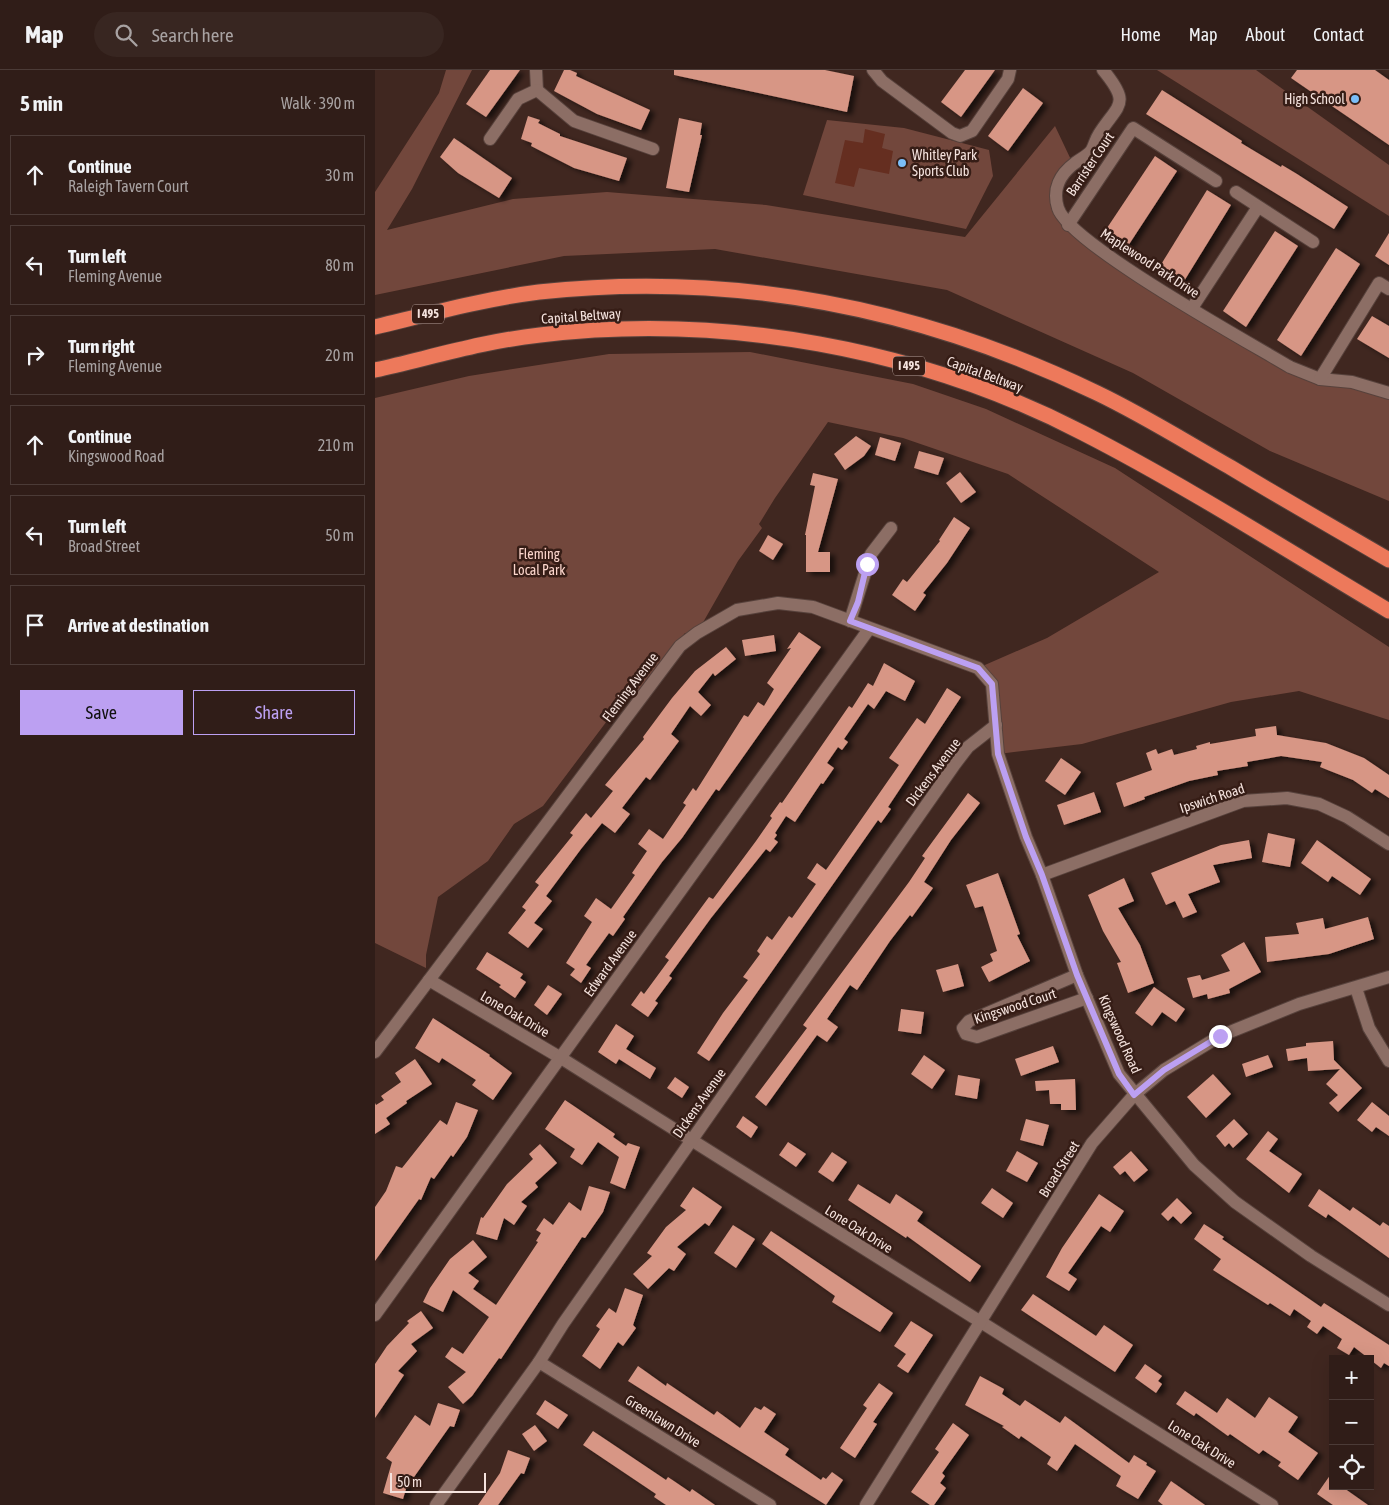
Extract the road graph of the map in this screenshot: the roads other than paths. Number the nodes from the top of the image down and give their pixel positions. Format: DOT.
graph roads {
  1 [pos="536,70"];
  2 [pos="873,70"];
  3 [pos="1010,70"];
  4 [pos="1103,70"];
  5 [pos="537,90"];
  6 [pos="490,139"];
  7 [pos="653,149"];
  8 [pos="1216,181"];
  9 [pos="1236,192"];
  10 [pos="1258,207"];
  11 [pos="1068,225"];
  12 [pos="1313,242"];
  13 [pos="1389,289"];
  14 [pos="481,301"];
  15 [pos="1192,308"];
  16 [pos="375,322"];
  17 [pos="375,328"];
  18 [pos="375,370"];
  19 [pos="1320,379"];
  20 [pos="1389,393"];
  21 [pos="891,528"];
  22 [pos="1389,560"];
  23 [pos="1389,610"];
  24 [pos="850,621"];
  25 [pos="869,629"];
  26 [pos="996,725"];
  27 [pos="1389,844"];
  28 [pos="1042,875"];
  29 [pos="1077,975"];
  30 [pos="1389,977"];
  31 [pos="429,980"];
  32 [pos="1356,988"];
  33 [pos="1087,998"];
  34 [pos="375,1052"];
  35 [pos="561,1058"];
  36 [pos="1389,1061"];
  37 [pos="1134,1095"];
  38 [pos="691,1141"];
  39 [pos="1389,1305"];
  40 [pos="375,1315"];
  41 [pos="979,1322"];
  42 [pos="539,1362"];
  43 [pos="436,1505"];
  44 [pos="770,1505"];
  45 [pos="866,1505"];
  46 [pos="1272,1505"];
  1 -- 5 [label="street"];
  2 -- 3 [label="street"];
  4 -- 11 [label="street, Maplewood Park Drive"];
  5 -- 6 [label="street"];
  5 -- 7 [label="street"];
  8 -- 11 [label="street, Barrister Court"];
  9 -- 10 [label="street"];
  10 -- 12 [label="street"];
  10 -- 15 [label="street"];
  11 -- 15 [label="street, Maplewood Park Drive"];
  13 -- 19 [label="street"];
  14 -- 16 [label="highway"];
  14 -- 17 [label="highway, Capital Beltway / I 495"];
  14 -- 22 [label="highway, Capital Beltway / I 495"];
  15 -- 19 [label="street, Maplewood Park Drive"];
  18 -- 23 [label="highway, Capital Beltway / I 495"];
  19 -- 20 [label="street, Maplewood Park Drive"];
  21 -- 24 [label="street"];
  24 -- 25 [label="street, Fleming Avenue"];
  24 -- 31 [label="street, Fleming Avenue"];
  25 -- 26 [label="street, Fleming Avenue"];
  25 -- 35 [label="street, Edward Avenue"];
  26 -- 28 [label="street, Kingswood Road"];
  26 -- 38 [label="street, Dickens Avenue"];
  27 -- 28 [label="street, Ipswich Road"];
  28 -- 29 [label="street, Kingswood Road"];
  29 -- 33 [label="street, Kingswood Road"];
  29 -- 33 [label="street, Kingswood Court"];
  30 -- 32 [label="street, Broad Street"];
  31 -- 34 [label="street, Fleming Avenue"];
  31 -- 35 [label="street, Lone Oak Drive"];
  32 -- 36 [label="street"];
  32 -- 37 [label="street, Broad Street"];
  33 -- 37 [label="street, Kingswood Road"];
  35 -- 38 [label="street, Lone Oak Drive"];
  35 -- 40 [label="street, Edward Avenue"];
  37 -- 39 [label="street, Kingswood Road"];
  37 -- 41 [label="street, Broad Street"];
  38 -- 41 [label="street, Lone Oak Drive"];
  38 -- 42 [label="street, Dickens Avenue"];
  41 -- 45 [label="street, Broad Street"];
  41 -- 46 [label="street, Lone Oak Drive"];
  42 -- 43 [label="street, Dickens Avenue"];
  42 -- 44 [label="street, Greenlawn Drive"];
}
